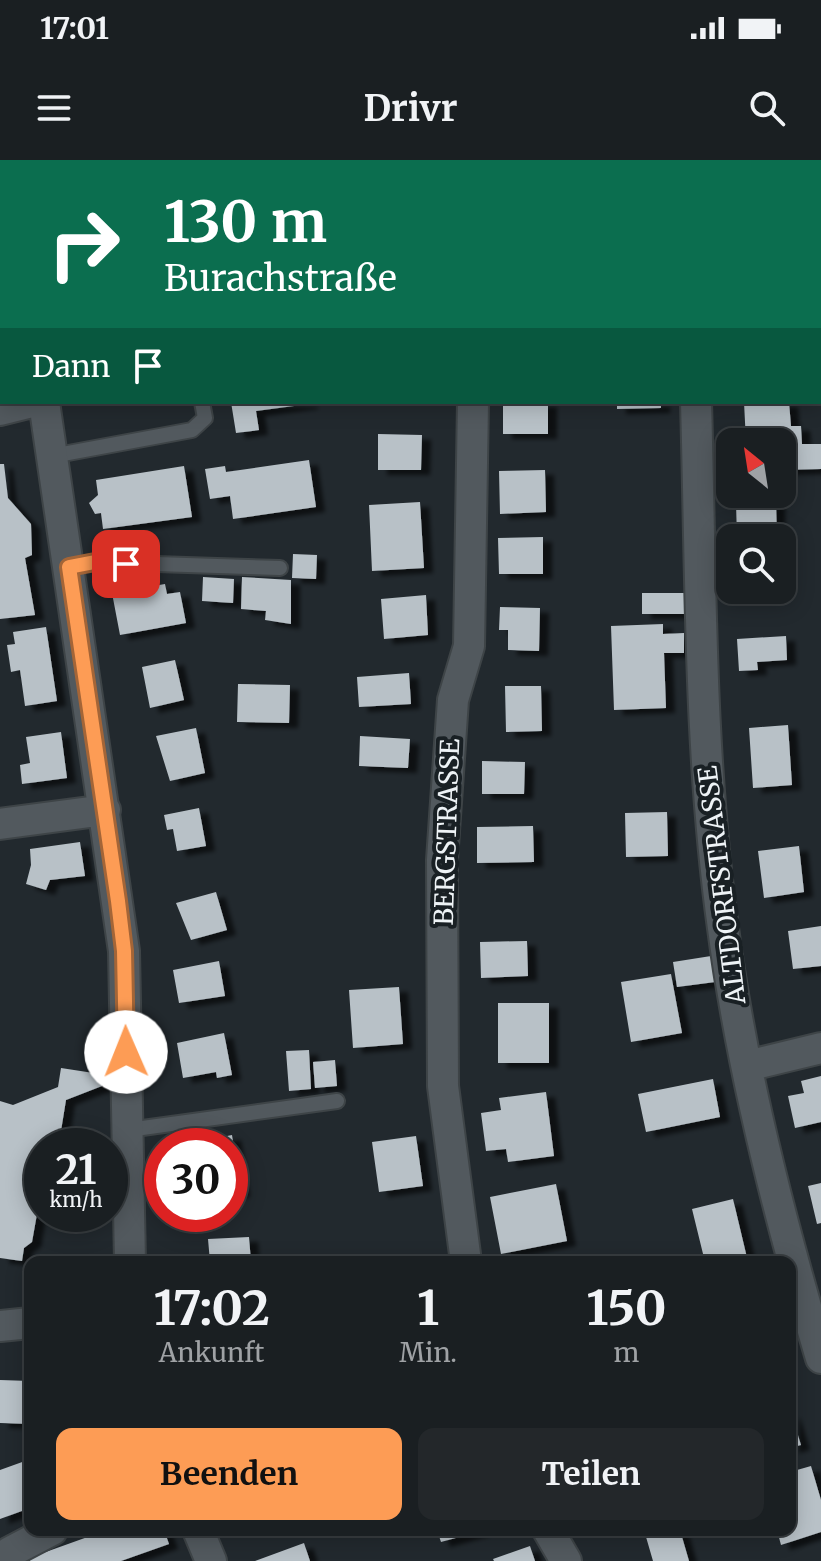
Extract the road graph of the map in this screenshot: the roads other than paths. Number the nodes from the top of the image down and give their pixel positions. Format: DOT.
graph roads {
  1 [pos="24,404"];
  2 [pos="44,404"];
  3 [pos="202,404"];
  4 [pos="473,404"];
  5 [pos="696,404"];
  6 [pos="0,410"];
  7 [pos="52,456"];
  8 [pos="69,567"];
  9 [pos="280,568"];
  10 [pos="105,810"];
  11 [pos="0,824"];
  12 [pos="821,1048"];
  13 [pos="747,1066"];
  14 [pos="337,1101"];
  15 [pos="128,1128"];
  16 [pos="128,1130"];
  17 [pos="130,1256"];
  18 [pos="465,1256"];
  19 [pos="791,1256"];
  20 [pos="796,1274"];
  21 [pos="24,1324"];
  22 [pos="0,1326"];
  23 [pos="821,1358"];
  24 [pos="41,1536"];
  25 [pos="201,1536"];
  26 [pos="551,1536"];
  27 [pos="10,1561"];
  28 [pos="211,1561"];
  29 [pos="566,1561"];
  1 -- 6 [label="street"];
  2 -- 7 [label="street"];
  3 -- 7 [label="lane"];
  4 -- 18 [label="street, BERGSTRASSE"];
  5 -- 13 [label="street, ALTDORFSTRASSE"];
  7 -- 8 [label="street"];
  8 -- 9 [label="lane"];
  8 -- 10 [label="street"];
  10 -- 11 [label="street"];
  10 -- 15 [label="street"];
  12 -- 13 [label="street"];
  13 -- 19 [label="street, ALTDORFSTRASSE"];
  14 -- 16 [label="lane"];
  16 -- 17 [label="street"];
  20 -- 23 [label="street, ALTDORFSTRASSE"];
  21 -- 22 [label="street"];
  24 -- 27 [label="street"];
  25 -- 28 [label="street"];
  26 -- 29 [label="street"];
}
